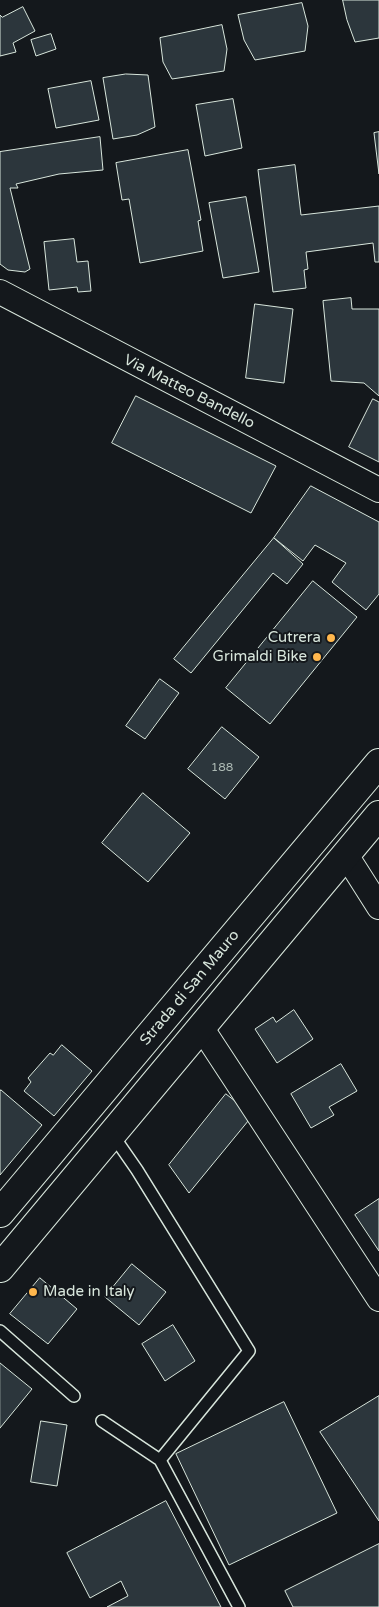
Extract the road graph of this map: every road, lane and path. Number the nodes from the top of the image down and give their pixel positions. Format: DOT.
graph roads {
  1 [pos="0,292"];
  2 [pos="379,490"];
  3 [pos="379,763"];
  4 [pos="379,815"];
  5 [pos="346,855"];
  6 [pos="379,907"];
  7 [pos="201,1027"];
  8 [pos="112,1134"];
  9 [pos="0,1213"];
  10 [pos="0,1268"];
  11 [pos="379,1299"];
  12 [pos="0,1332"];
  13 [pos="74,1396"];
  14 [pos="102,1421"];
  15 [pos="160,1460"];
  16 [pos="239,1607"];
  1 -- 2 [label="street, Via Matteo Bandello"];
  3 -- 9 [label="main road, Strada di San Mauro"];
  4 -- 5 [label="main road"];
  5 -- 6 [label="street"];
  5 -- 7 [label="main road"];
  7 -- 8 [label="main road"];
  7 -- 11 [label="street"];
  8 -- 10 [label="main road"];
  8 -- 15 [label="lane"];
  12 -- 13 [label="lane"];
  14 -- 15 [label="lane"];
  15 -- 16 [label="lane"];
}
